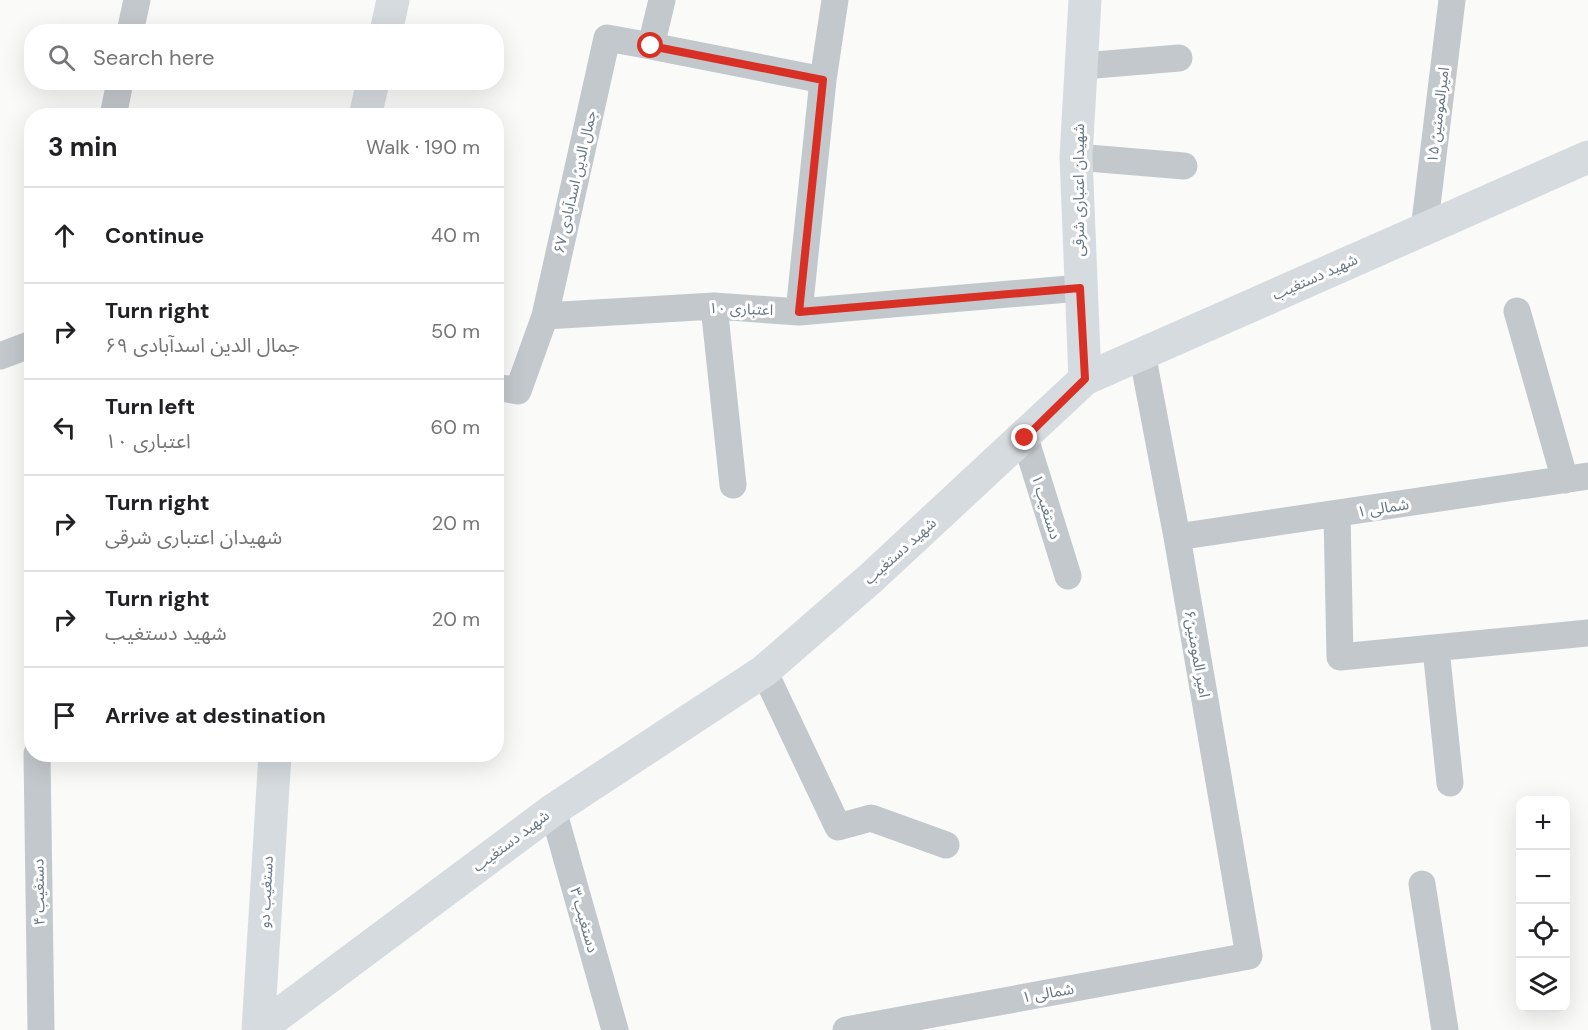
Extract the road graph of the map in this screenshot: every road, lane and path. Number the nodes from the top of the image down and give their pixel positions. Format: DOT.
graph roads {
  1 [pos="137,0"];
  2 [pos="393,0"];
  3 [pos="662,0"];
  4 [pos="835,0"];
  5 [pos="1085,0"];
  6 [pos="1452,0"];
  7 [pos="132,24"];
  8 [pos="388,24"];
  9 [pos="651,46"];
  10 [pos="1179,58"];
  11 [pos="1083,66"];
  12 [pos="823,80"];
  13 [pos="118,90"];
  14 [pos="371,90"];
  15 [pos="115,108"];
  16 [pos="367,108"];
  17 [pos="1076,157"];
  18 [pos="1588,158"];
  19 [pos="1184,166"];
  20 [pos="1424,230"];
  21 [pos="1080,288"];
  22 [pos="714,306"];
  23 [pos="1517,311"];
  24 [pos="799,312"];
  25 [pos="545,316"];
  26 [pos="24,348"];
  27 [pos="1142,353"];
  28 [pos="0,356"];
  29 [pos="1085,379"];
  30 [pos="504,388"];
  31 [pos="1025,438"];
  32 [pos="1576,478"];
  33 [pos="733,485"];
  34 [pos="1337,515"];
  35 [pos="1177,537"];
  36 [pos="1068,576"];
  37 [pos="1588,633"];
  38 [pos="1436,649"];
  39 [pos="764,671"];
  40 [pos="37,762"];
  41 [pos="275,762"];
  42 [pos="1450,783"];
  43 [pos="554,810"];
  44 [pos="946,845"];
  45 [pos="1422,884"];
  46 [pos="1249,956"];
  47 [pos="41,1030"];
  48 [pos="258,1030"];
  49 [pos="615,1030"];
  50 [pos="846,1030"];
  51 [pos="1445,1030"];
  1 -- 7 [label="street"];
  2 -- 8 [label="street"];
  3 -- 9 [label="street"];
  4 -- 12 [label="street"];
  5 -- 11 [label="street, شهیدان اعتباری شرقی"];
  6 -- 20 [label="street, امیرالمومنین ۱۵"];
  9 -- 12 [label="street"];
  9 -- 25 [label="street, جمال الدین اسدآبادی ۶۷"];
  10 -- 11 [label="street"];
  11 -- 17 [label="street, شهیدان اعتباری شرقی"];
  12 -- 24 [label="street"];
  13 -- 15 [label="street"];
  14 -- 16 [label="street"];
  17 -- 19 [label="street"];
  17 -- 21 [label="street, شهیدان اعتباری شرقی"];
  18 -- 20 [label="street, شهید دستغیب"];
  20 -- 27 [label="street, شهید دستغیب"];
  21 -- 24 [label="street, اعتباری ۱۰"];
  21 -- 29 [label="street, شهیدان اعتباری شرقی"];
  22 -- 24 [label="street, اعتباری ۱۰"];
  22 -- 25 [label="street, اعتباری ۱۰"];
  22 -- 33 [label="street"];
  23 -- 32 [label="street"];
  25 -- 30 [label="street, جمال الدین اسدآبادی ۶۷"];
  26 -- 28 [label="street"];
  27 -- 29 [label="street, شهید دستغیب"];
  27 -- 35 [label="street, امیر المومنین۶"];
  29 -- 31 [label="street, شهید دستغیب"];
  31 -- 36 [label="street, دستغیب ۱"];
  31 -- 39 [label="street, شهید دستغیب"];
  32 -- 34 [label="street, شمالی ۱"];
  34 -- 35 [label="street, شمالی ۱"];
  34 -- 38 [label="street"];
  35 -- 46 [label="street, امیر المومنین۶"];
  37 -- 38 [label="street"];
  38 -- 42 [label="street"];
  39 -- 43 [label="street, شهید دستغیب"];
  39 -- 44 [label="street"];
  40 -- 47 [label="street, دستغیب ۴"];
  41 -- 48 [label="street, دستغیب دو"];
  43 -- 48 [label="street, شهید دستغیب"];
  43 -- 49 [label="street, دستغیب ۳"];
  45 -- 51 [label="street"];
  46 -- 50 [label="street, شمالی ۱"];
}
